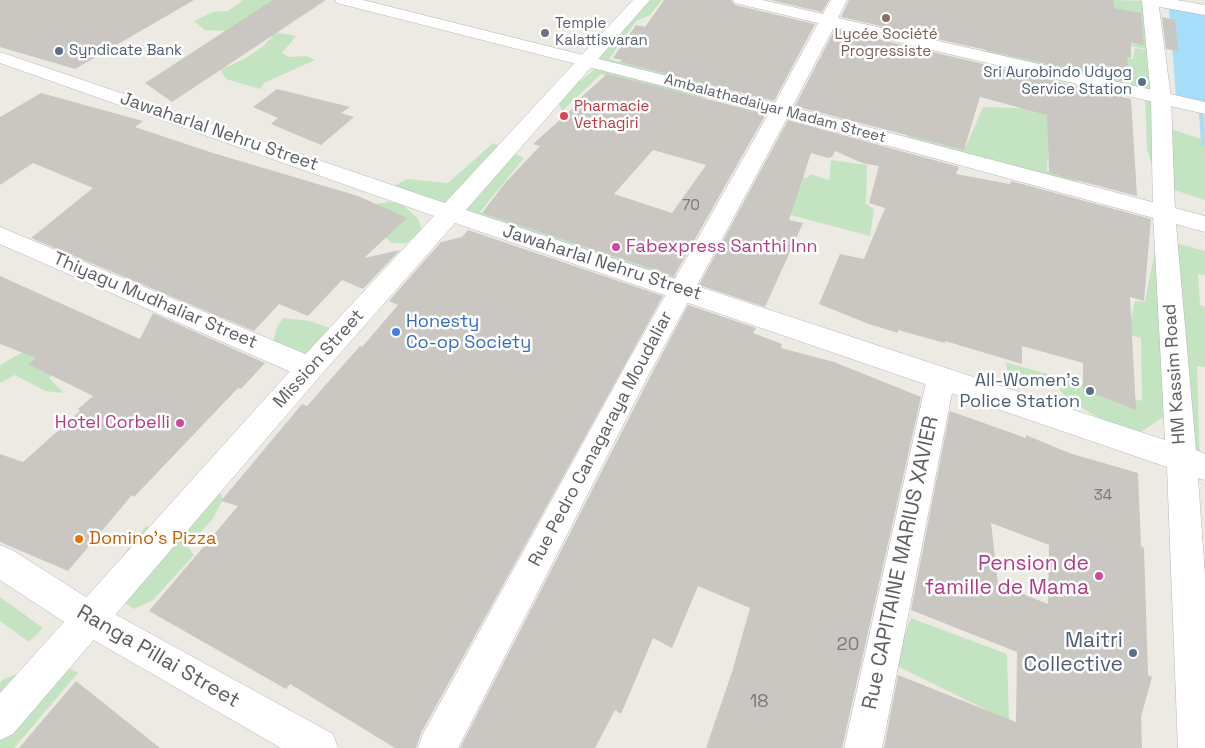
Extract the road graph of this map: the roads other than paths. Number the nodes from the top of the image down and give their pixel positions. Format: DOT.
graph roads {
  1 [pos="343,0"];
  2 [pos="642,0"];
  3 [pos="741,0"];
  4 [pos="1155,1"];
  5 [pos="833,10"];
  6 [pos="1205,10"];
  7 [pos="0,56"];
  8 [pos="586,60"];
  9 [pos="1160,98"];
  10 [pos="1205,108"];
  11 [pos="781,110"];
  12 [pos="450,213"];
  13 [pos="1164,213"];
  14 [pos="1205,224"];
  15 [pos="0,235"];
  16 [pos="681,290"];
  17 [pos="310,368"];
  18 [pos="941,378"];
  19 [pos="1193,463"];
  20 [pos="0,561"];
  21 [pos="90,619"];
  22 [pos="0,721"];
  23 [pos="319,748"];
  24 [pos="437,748"];
  25 [pos="862,748"];
  26 [pos="1197,748"];
  1 -- 8 [label="street, Ambalathadaiyar Madam Street"];
  2 -- 8 [label="street, Mission Street"];
  3 -- 5 [label="street"];
  4 -- 6 [label="street"];
  4 -- 9 [label="street, HM Kassim Road"];
  5 -- 9 [label="street"];
  5 -- 11 [label="street, Rue Pedro Canagaraya Moudaliar"];
  7 -- 12 [label="street, Jawaharlal Nehru Street"];
  8 -- 11 [label="street, Ambalathadaiyar Madam Street"];
  8 -- 12 [label="street, Mission Street"];
  9 -- 10 [label="street"];
  9 -- 13 [label="street, HM Kassim Road"];
  11 -- 13 [label="street, Ambalathadaiyar Madam Street"];
  11 -- 16 [label="street, Rue Pedro Canagaraya Moudaliar"];
  12 -- 16 [label="street, Jawaharlal Nehru Street"];
  12 -- 17 [label="street, Mission Street"];
  13 -- 14 [label="street, Ambalathadaiyar Madam Street"];
  13 -- 19 [label="street, HM Kassim Road"];
  15 -- 17 [label="street, Thiyagu Mudhaliar Street"];
  16 -- 18 [label="street, Jawaharlal Nehru Street"];
  16 -- 24 [label="street, Rue Pedro Canagaraya Moudaliar"];
  17 -- 21 [label="street, Mission Street"];
  18 -- 19 [label="street, Jawaharlal Nehru Street"];
  18 -- 25 [label="street, Rue CAPITAINE MARIUS XAVIER"];
  19 -- 26 [label="street, HM Kassim Road"];
  20 -- 21 [label="street, Ranga Pillai Street"];
  21 -- 22 [label="street, Mission Street"];
  21 -- 23 [label="street, Ranga Pillai Street"];
}
